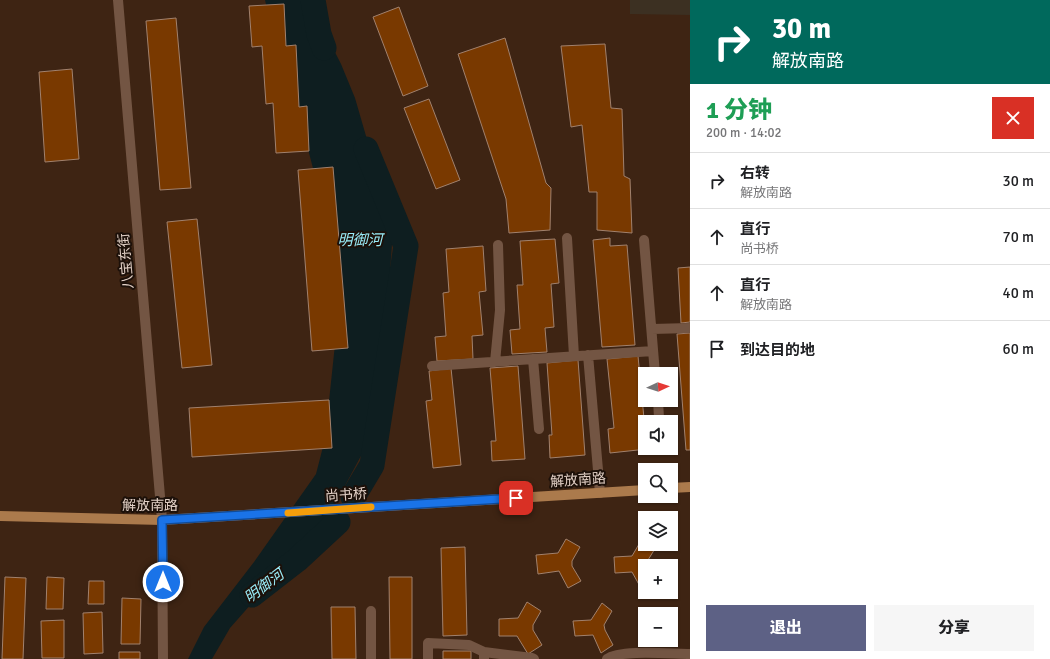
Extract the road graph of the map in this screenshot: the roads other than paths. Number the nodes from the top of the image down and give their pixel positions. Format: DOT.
graph roads {
  1 [pos="118,0"];
  2 [pos="567,238"];
  3 [pos="644,240"];
  4 [pos="498,245"];
  5 [pos="690,328"];
  6 [pos="652,329"];
  7 [pos="654,351"];
  8 [pos="588,355"];
  9 [pos="574,356"];
  10 [pos="533,359"];
  11 [pos="495,362"];
  12 [pos="432,366"];
  13 [pos="655,367"];
  14 [pos="538,429"];
  15 [pos="690,487"];
  16 [pos="678,488"];
  17 [pos="638,490"];
  18 [pos="600,492"];
  19 [pos="394,506"];
  20 [pos="300,512"];
  21 [pos="0,516"];
  22 [pos="162,520"];
  23 [pos="371,611"];
  24 [pos="690,654"];
  25 [pos="484,656"];
  26 [pos="651,656"];
  27 [pos="163,659"];
  28 [pos="371,659"];
  29 [pos="428,659"];
  30 [pos="534,659"];
  31 [pos="607,659"];
  1 -- 22 [label="street, 八宝东街"];
  2 -- 9 [label="street"];
  3 -- 6 [label="street"];
  4 -- 11 [label="street"];
  5 -- 6 [label="street"];
  6 -- 7 [label="street"];
  7 -- 8 [label="street"];
  7 -- 13 [label="street"];
  8 -- 9 [label="street"];
  8 -- 18 [label="street"];
  9 -- 10 [label="street"];
  10 -- 11 [label="street"];
  10 -- 14 [label="street"];
  11 -- 12 [label="street"];
  15 -- 16 [label="street"];
  17 -- 18 [label="street, 解放南路"];
  18 -- 19 [label="main road"];
  19 -- 20 [label="street, 尚书桥"];
  19 -- 22 [label="main road"];
  20 -- 22 [label="street, 解放南路"];
  21 -- 22 [label="street, 解放南路"];
  22 -- 27 [label="street, 八宝东街"];
  23 -- 28 [label="street"];
  24 -- 26 [label="street"];
  25 -- 29 [label="street"];
  25 -- 30 [label="street"];
  26 -- 31 [label="street"];
}
